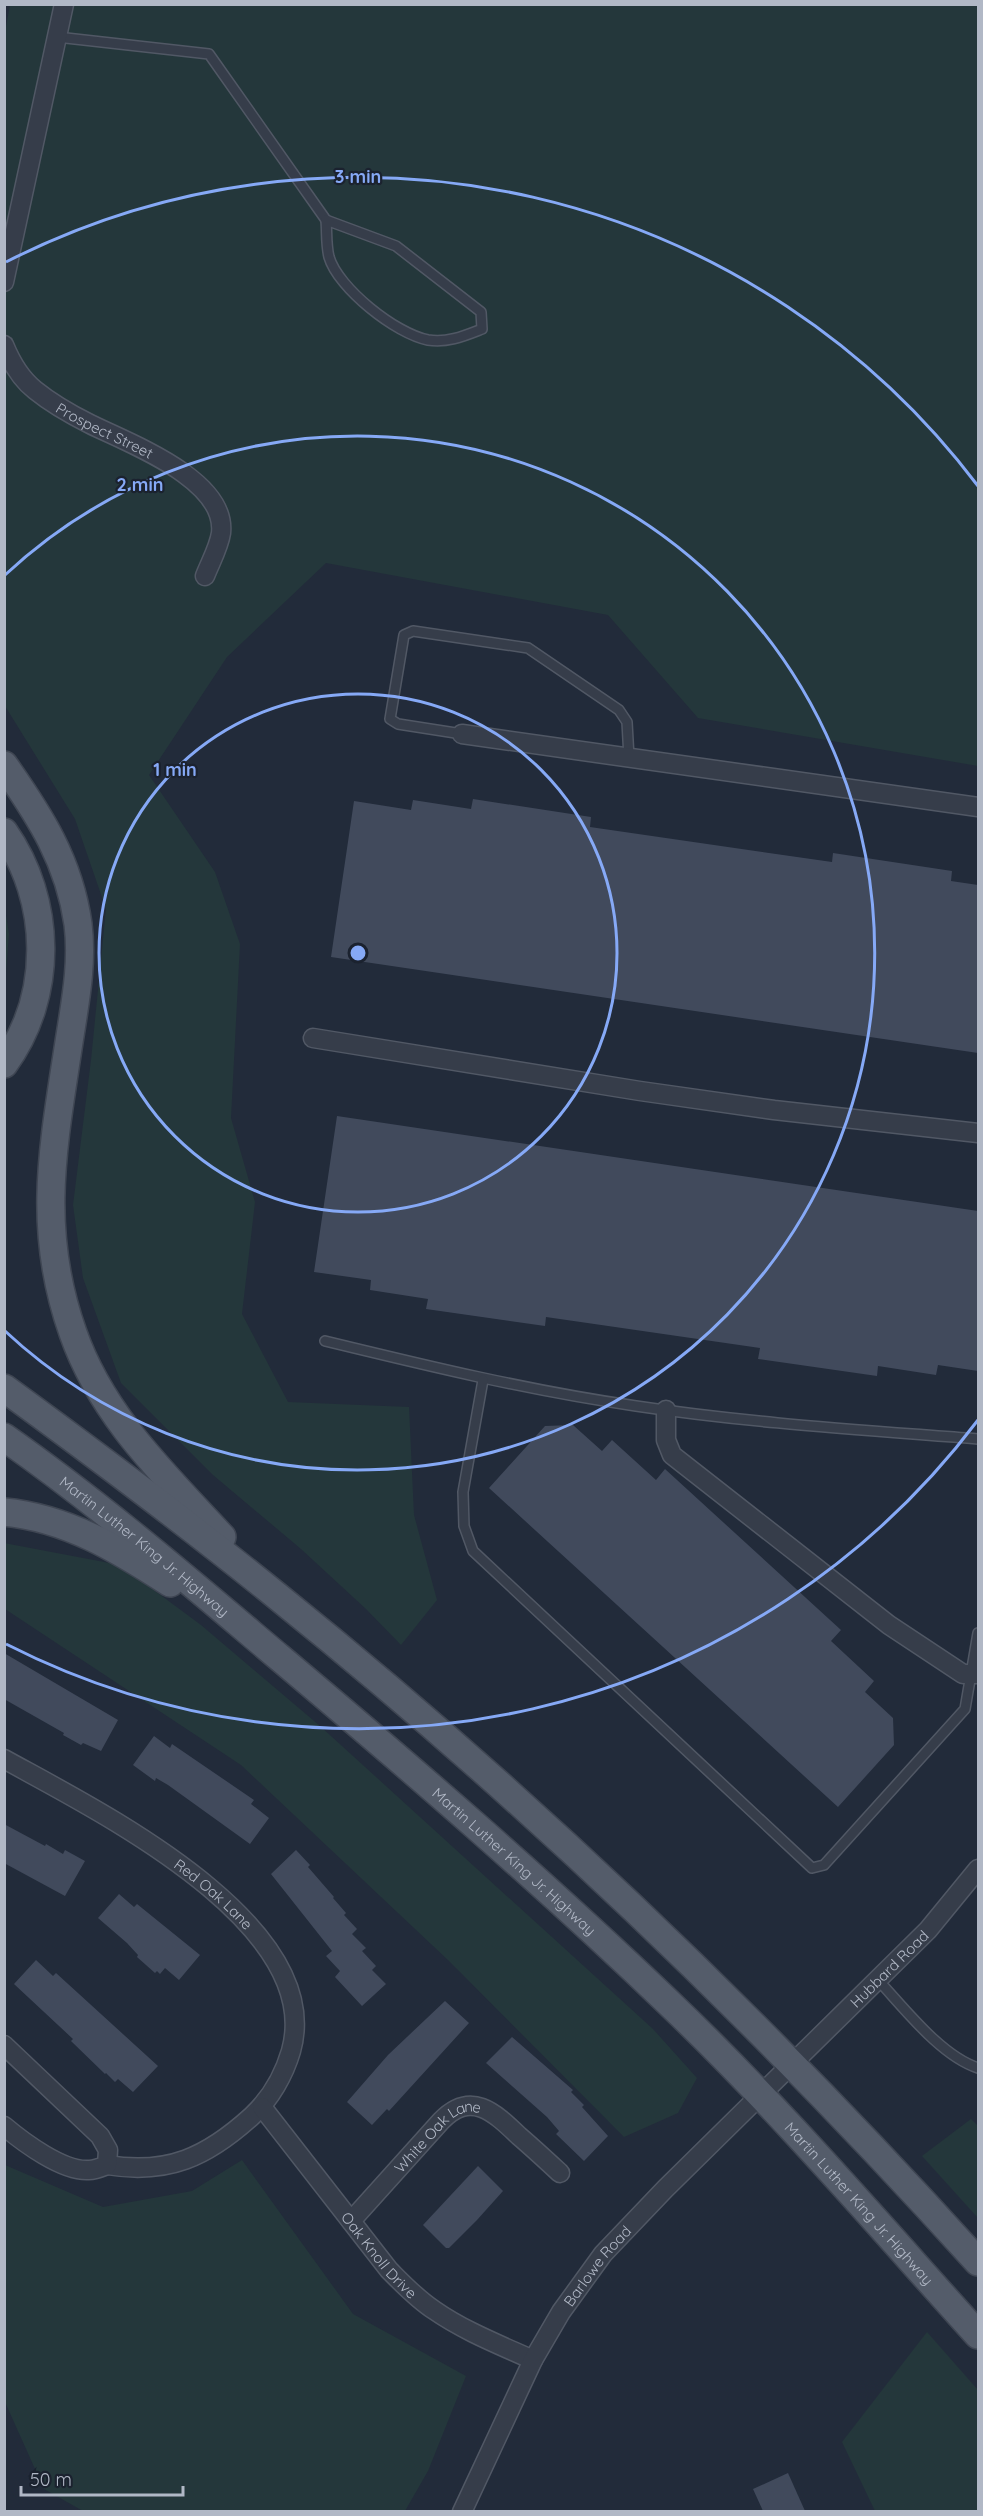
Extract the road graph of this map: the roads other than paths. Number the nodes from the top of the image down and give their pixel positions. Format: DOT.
graph roads {
  1 [pos="64,4"];
  2 [pos="57,37"];
  3 [pos="326,220"];
  4 [pos="4,282"];
  5 [pos="4,345"];
  6 [pos="205,576"];
  7 [pos="462,734"];
  8 [pos="629,758"];
  9 [pos="4,765"];
  10 [pos="978,807"];
  11 [pos="4,832"];
  12 [pos="313,1038"];
  13 [pos="4,1064"];
  14 [pos="978,1133"];
  15 [pos="325,1341"];
  16 [pos="483,1380"];
  17 [pos="4,1388"];
  18 [pos="666,1410"];
  19 [pos="4,1437"];
  20 [pos="978,1439"];
  21 [pos="4,1512"];
  22 [pos="278,1597"];
  23 [pos="978,1633"];
  24 [pos="254,1636"];
  25 [pos="976,1674"];
  26 [pos="4,1759"];
  27 [pos="978,1869"];
  28 [pos="878,1980"];
  29 [pos="4,2045"];
  30 [pos="792,2063"];
  31 [pos="978,2068"];
  32 [pos="760,2095"];
  33 [pos="262,2107"];
  34 [pos="4,2126"];
  35 [pos="107,2165"];
  36 [pos="560,2174"];
  37 [pos="351,2222"];
  38 [pos="978,2262"];
  39 [pos="978,2335"];
  40 [pos="533,2360"];
  41 [pos="462,2511"];
  1 -- 2 [label="street"];
  2 -- 3 [label="lane"];
  2 -- 4 [label="street"];
  3 -- 3 [label="lane"];
  5 -- 6 [label="street, Prospect Street"];
  7 -- 8 [label="street"];
  7 -- 8 [label="lane"];
  8 -- 10 [label="street"];
  9 -- 22 [label="main road"];
  11 -- 13 [label="main road"];
  12 -- 14 [label="street"];
  15 -- 16 [label="lane"];
  16 -- 18 [label="lane"];
  16 -- 25 [label="lane"];
  17 -- 22 [label="main road"];
  18 -- 20 [label="lane"];
  18 -- 25 [label="street"];
  19 -- 24 [label="main road, Martin Luther King Jr. Highway"];
  21 -- 24 [label="main road"];
  22 -- 30 [label="main road"];
  23 -- 25 [label="lane"];
  24 -- 32 [label="main road, Martin Luther King Jr. Highway"];
  26 -- 33 [label="street, Red Oak Lane"];
  27 -- 28 [label="street, Hubbard Road"];
  28 -- 30 [label="street, Hubbard Road"];
  28 -- 31 [label="lane"];
  29 -- 35 [label="street"];
  30 -- 32 [label="street, Barlowe Road"];
  30 -- 38 [label="main road"];
  32 -- 39 [label="main road, Martin Luther King Jr. Highway"];
  32 -- 40 [label="street, Barlowe Road"];
  33 -- 35 [label="street, Red Oak Lane"];
  33 -- 37 [label="street, Oak Knoll Drive"];
  34 -- 35 [label="street, Red Oak Lane"];
  36 -- 37 [label="street, White Oak Lane"];
  37 -- 40 [label="street, Oak Knoll Drive"];
  40 -- 41 [label="street, Barlowe Road"];
}
